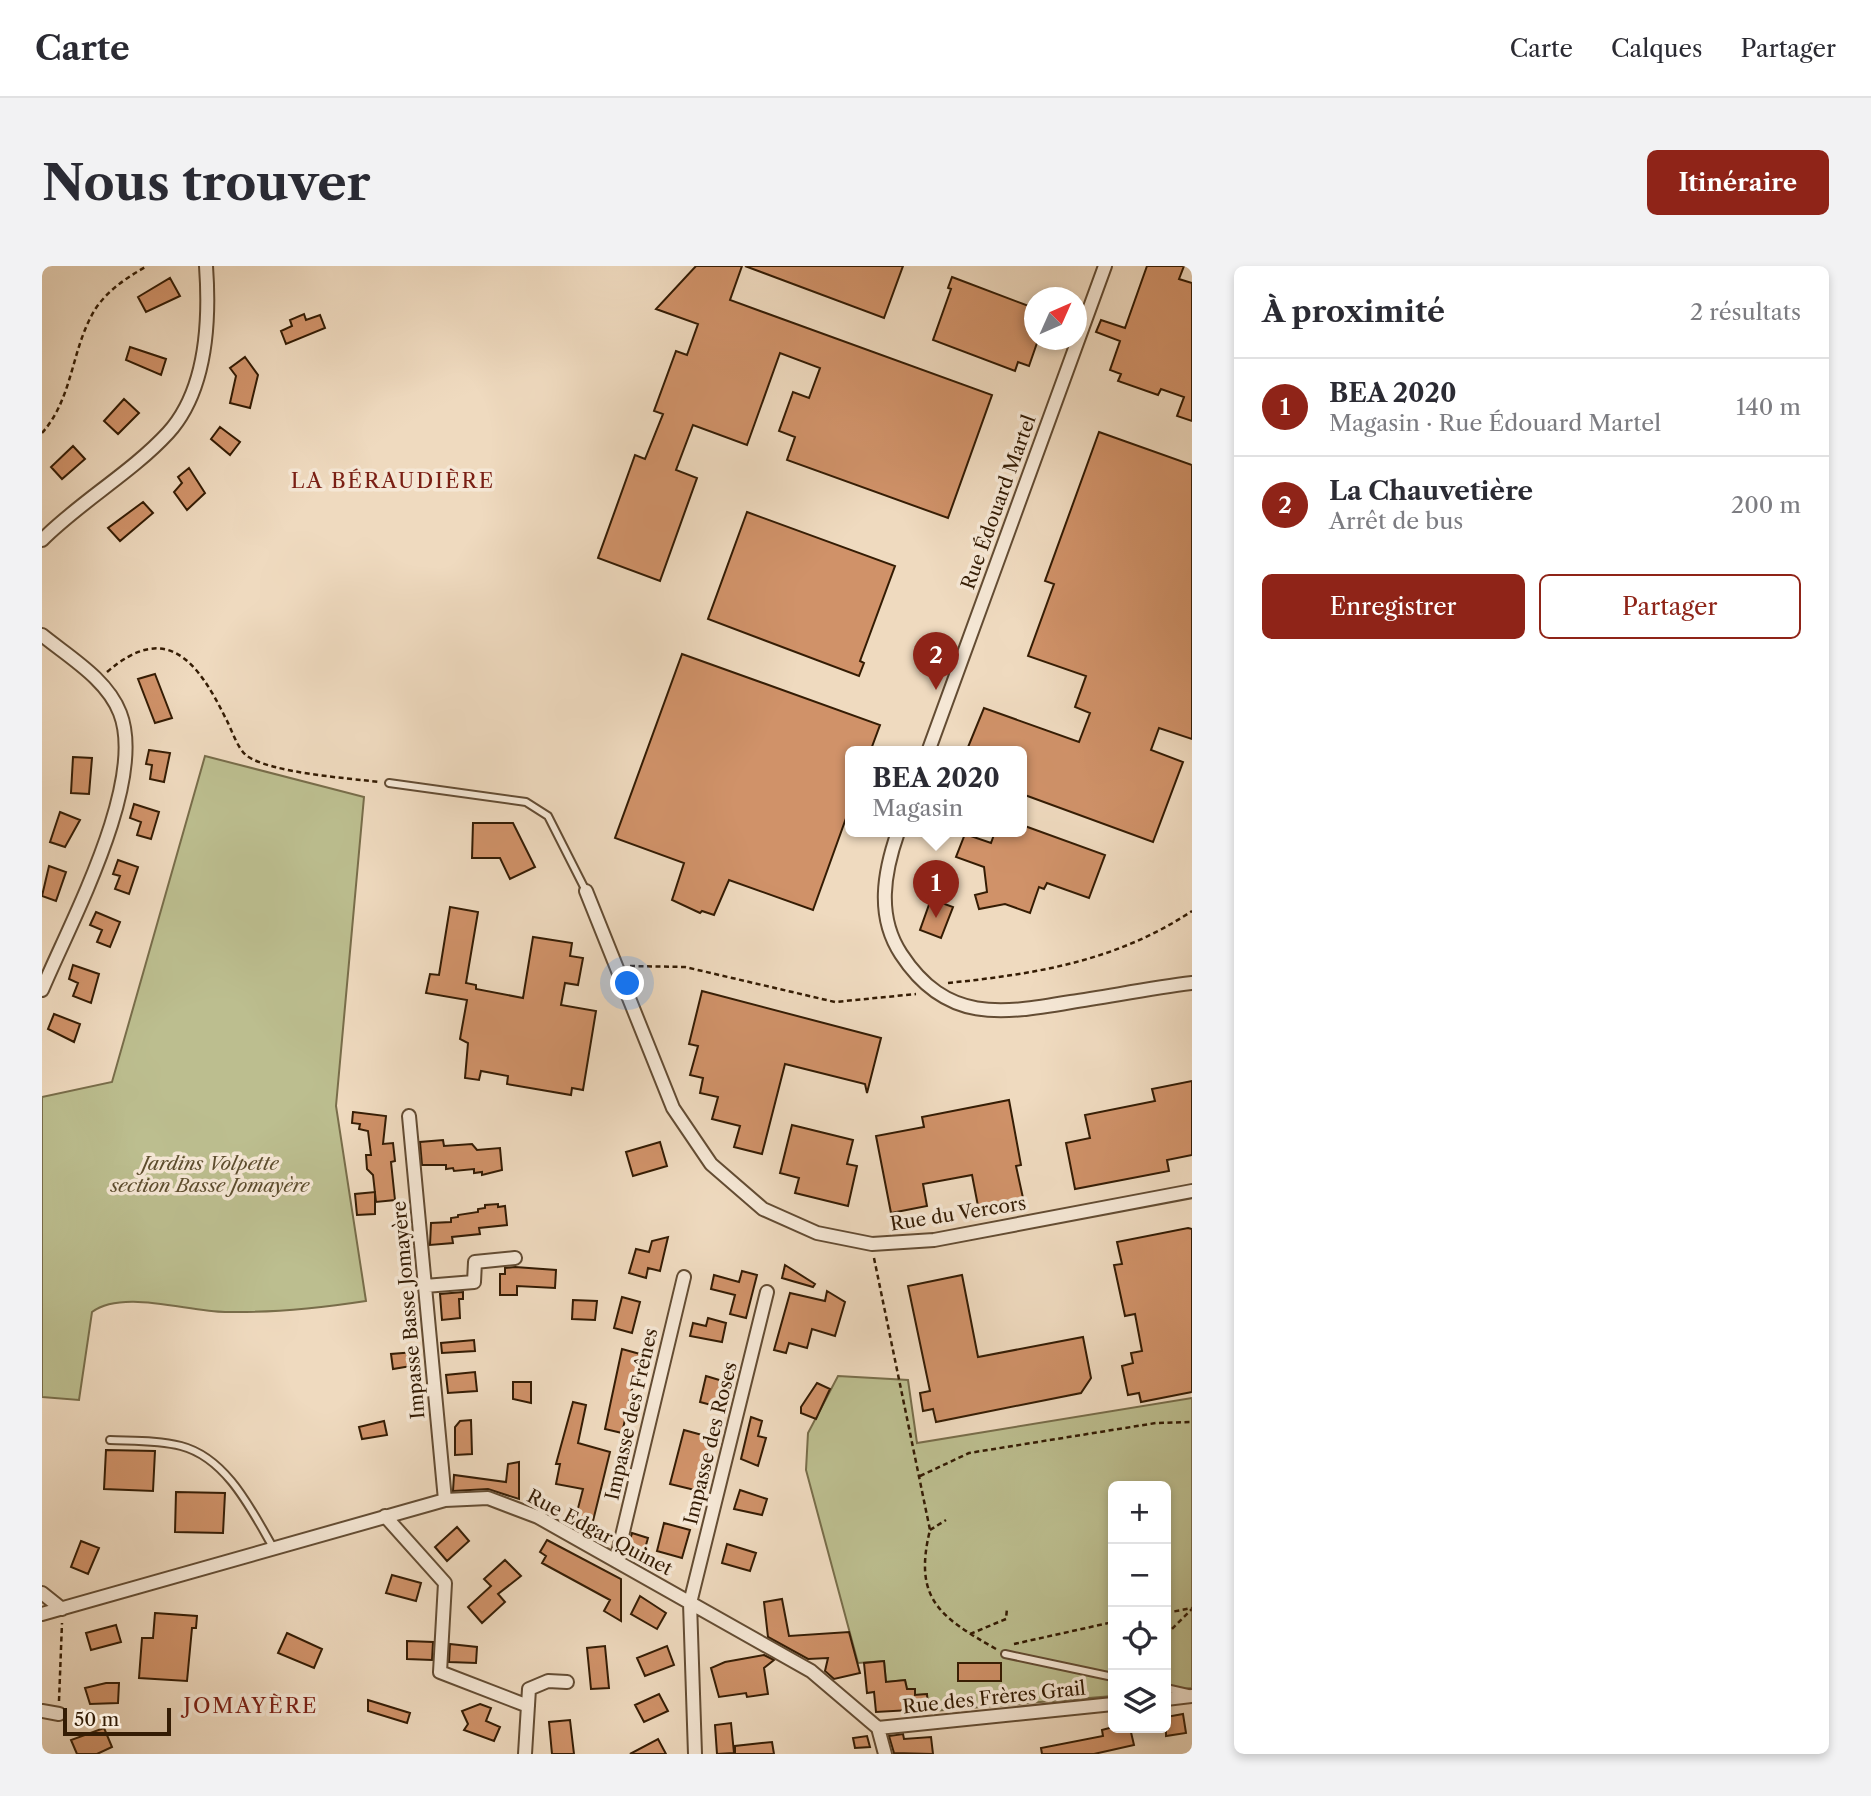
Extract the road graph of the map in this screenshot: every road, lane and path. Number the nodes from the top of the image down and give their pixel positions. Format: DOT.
graph roads {
  1 [pos="147,266"];
  2 [pos="206,266"];
  3 [pos="1105,266"];
  4 [pos="42,433"];
  5 [pos="42,540"];
  6 [pos="42,635"];
  7 [pos="98,680"];
  8 [pos="930,746"];
  9 [pos="389,783"];
  10 [pos="896,837"];
  11 [pos="586,891"];
  12 [pos="1192,911"];
  13 [pos="617,965"];
  14 [pos="1192,983"];
  15 [pos="928,985"];
  16 [pos="42,990"];
  17 [pos="409,1116"];
  18 [pos="1192,1191"];
  19 [pos="872,1244"];
  20 [pos="515,1258"];
  21 [pos="684,1277"];
  22 [pos="425,1286"];
  23 [pos="767,1292"];
  24 [pos="1192,1422"];
  25 [pos="110,1440"];
  26 [pos="918,1476"];
  27 [pos="444,1500"];
  28 [pos="385,1516"];
  29 [pos="946,1520"];
  30 [pos="930,1530"];
  31 [pos="274,1549"];
  32 [pos="616,1561"];
  33 [pos="42,1593"];
  34 [pos="690,1603"];
  35 [pos="1007,1608"];
  36 [pos="62,1609"];
  37 [pos="1192,1609"];
  38 [pos="1171,1612"];
  39 [pos="42,1614"];
  40 [pos="1108,1623"];
  41 [pos="1171,1630"];
  42 [pos="970,1634"];
  43 [pos="1004,1654"];
  44 [pos="1108,1676"];
  45 [pos="566,1682"];
  46 [pos="1171,1689"];
  47 [pos="1192,1695"];
  48 [pos="1171,1698"];
  49 [pos="1108,1705"];
  50 [pos="528,1706"];
  51 [pos="42,1711"];
  52 [pos="59,1714"];
  53 [pos="878,1728"];
  54 [pos="525,1754"];
  55 [pos="695,1754"];
  56 [pos="885,1754"];
  1 -- 4 [label="path"];
  2 -- 5 [label="street"];
  3 -- 8 [label="street, Rue Édouard Martel"];
  6 -- 7 [label="street"];
  7 -- 9 [label="path"];
  7 -- 16 [label="street"];
  9 -- 11 [label="lane, Rue du Vercors"];
  10 -- 15 [label="street"];
  11 -- 13 [label="street, Rue du Vercors"];
  12 -- 15 [label="path"];
  13 -- 15 [label="path"];
  13 -- 19 [label="street, Rue du Vercors"];
  14 -- 15 [label="street"];
  17 -- 22 [label="street, Impasse Basse Jomayère"];
  18 -- 19 [label="street, Rue du Vercors"];
  19 -- 26 [label="path"];
  20 -- 22 [label="street"];
  21 -- 32 [label="street, Impasse des Frênes"];
  22 -- 27 [label="street, Impasse Basse Jomayère"];
  23 -- 34 [label="street, Impasse des Roses"];
  24 -- 26 [label="path"];
  25 -- 31 [label="lane"];
  26 -- 30 [label="path"];
  27 -- 28 [label="street, Rue Edgar Quinet"];
  27 -- 32 [label="street, Rue Edgar Quinet"];
  28 -- 31 [label="street, Rue Edgar Quinet"];
  28 -- 50 [label="street"];
  29 -- 30 [label="path"];
  30 -- 42 [label="path"];
  31 -- 36 [label="street, Rue Edgar Quinet"];
  32 -- 34 [label="street, Rue Edgar Quinet"];
  33 -- 36 [label="street"];
  34 -- 53 [label="street, Rue Edgar Quinet"];
  34 -- 55 [label="street, Impasse des Roses"];
  35 -- 42 [label="path"];
  36 -- 39 [label="street, Rue Edgar Quinet"];
  36 -- 52 [label="path"];
  37 -- 38 [label="path"];
  37 -- 41 [label="path"];
  40 -- 43 [label="path"];
  42 -- 43 [label="path"];
  43 -- 44 [label="lane"];
  45 -- 50 [label="street"];
  46 -- 47 [label="lane"];
  47 -- 48 [label="street"];
  49 -- 53 [label="street, Rue des Frères Grail"];
  50 -- 54 [label="street"];
  51 -- 52 [label="street"];
  53 -- 56 [label="street"];
}
